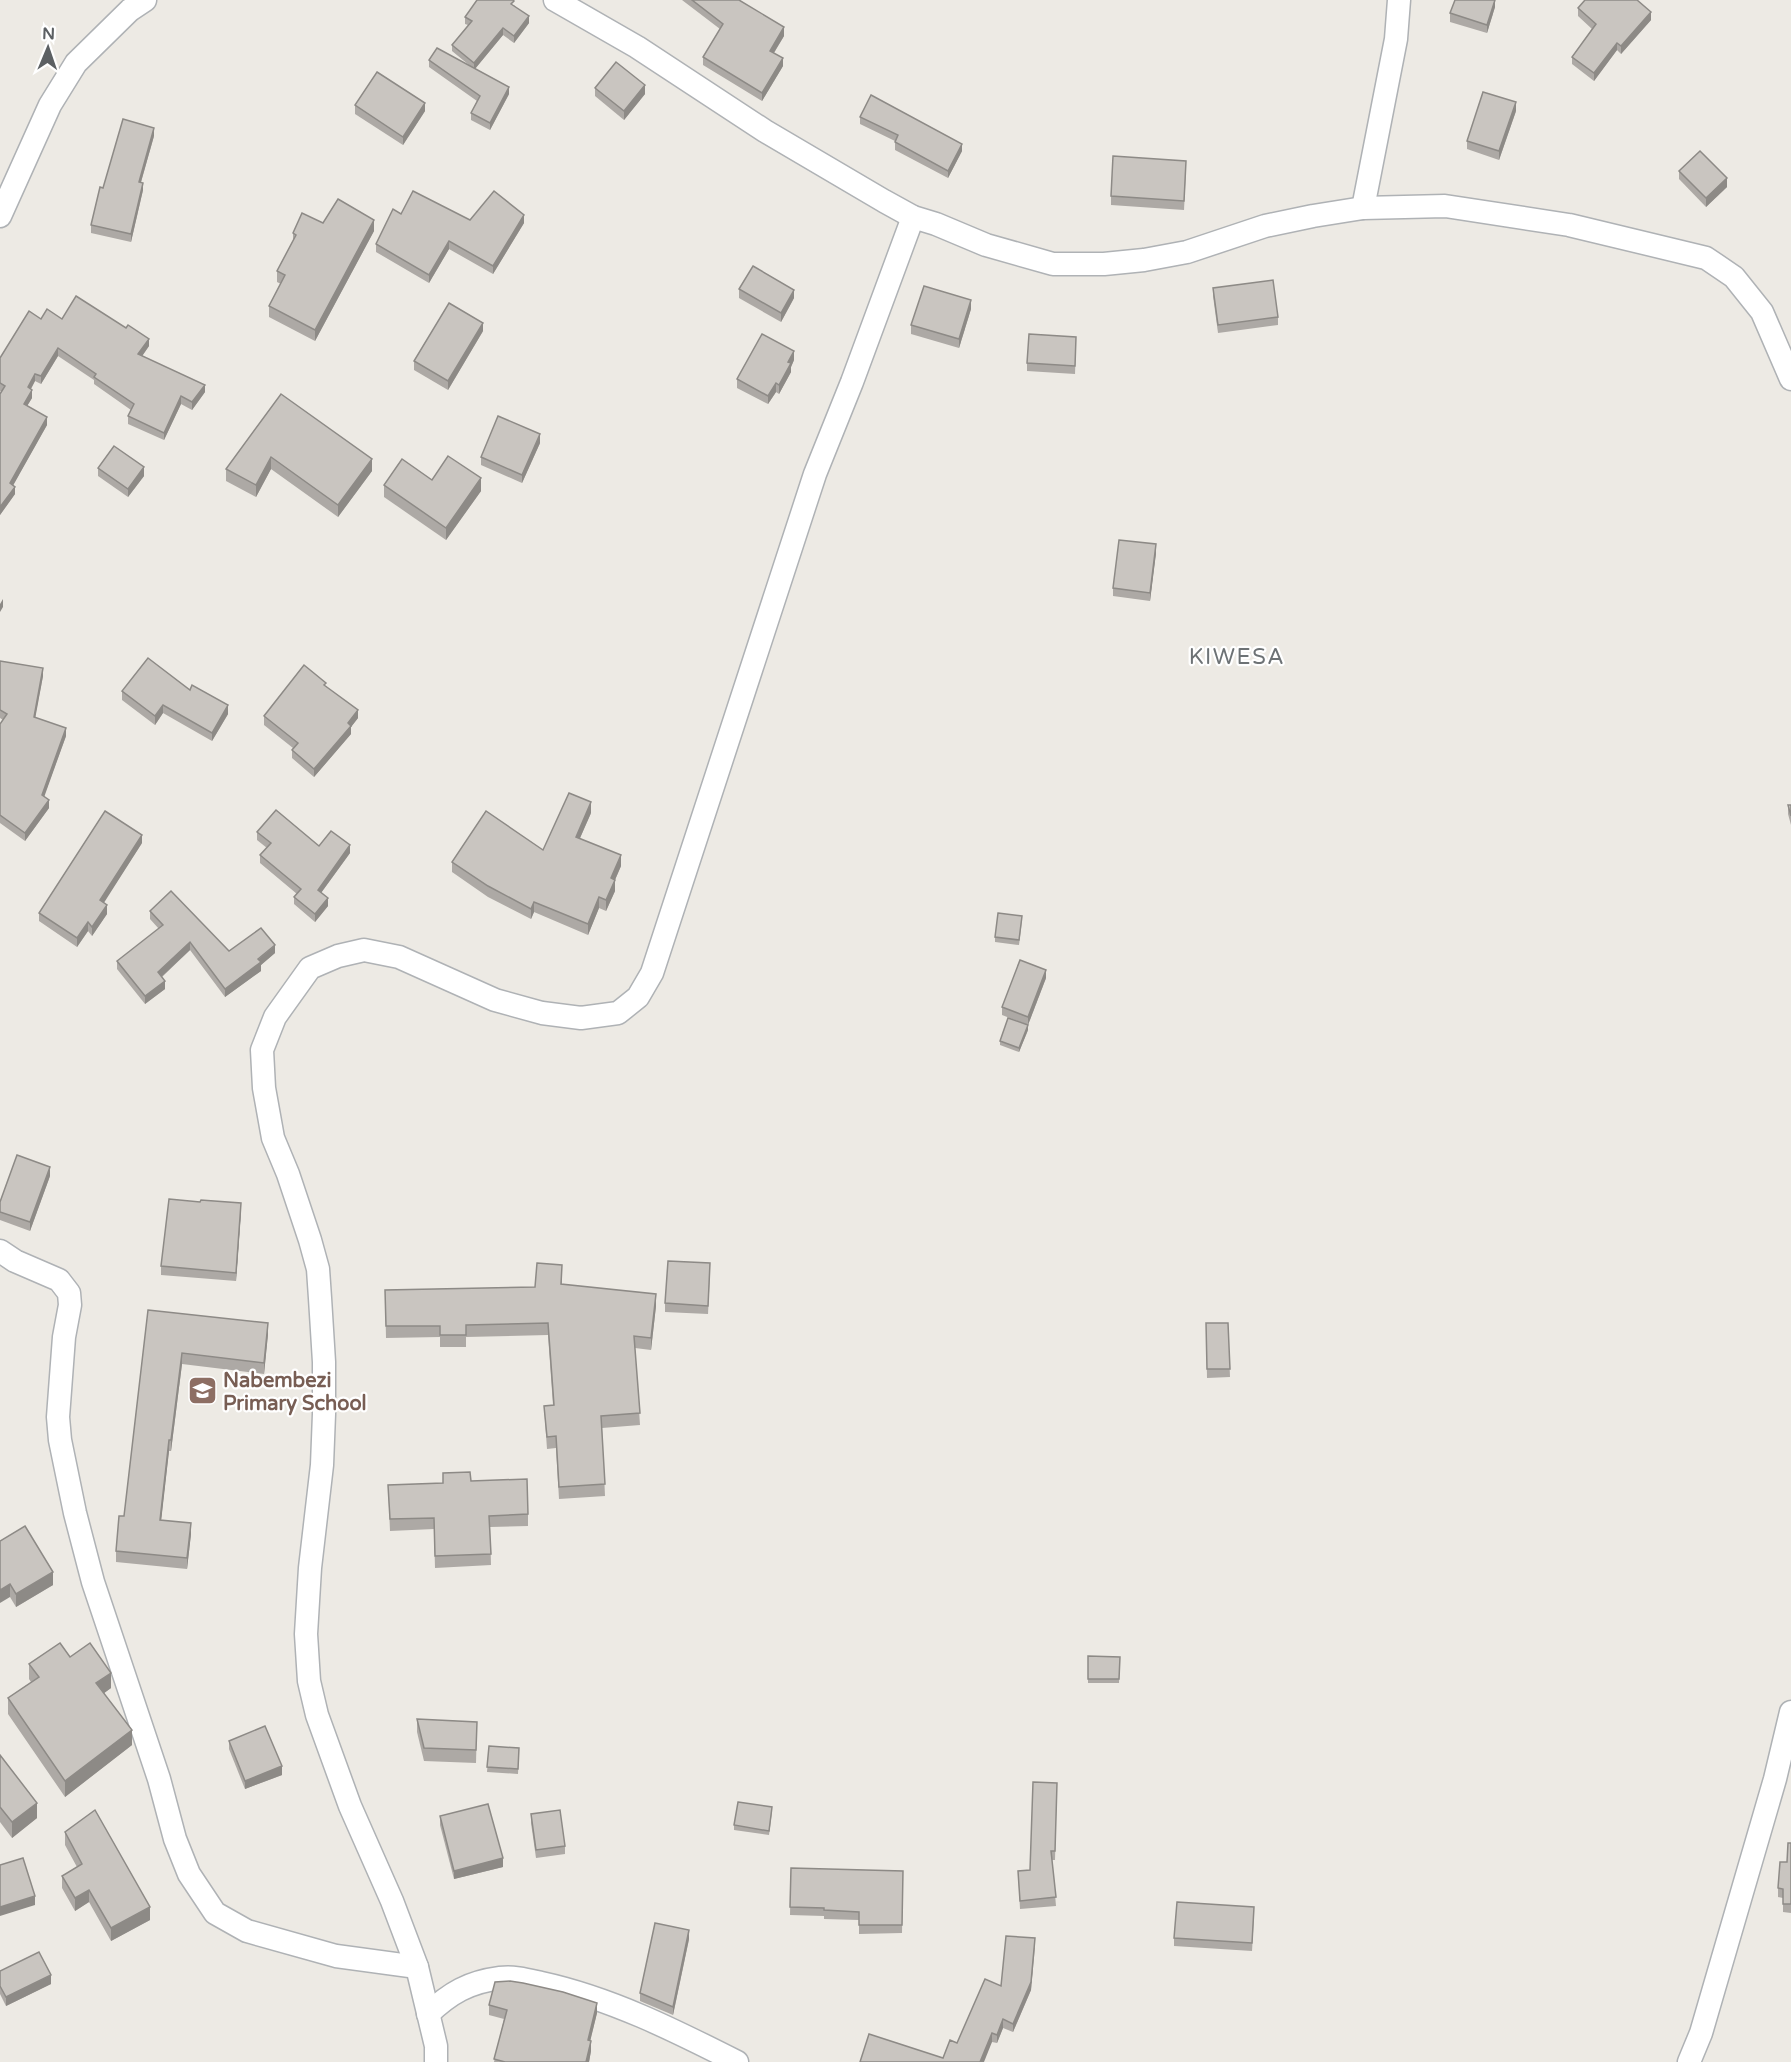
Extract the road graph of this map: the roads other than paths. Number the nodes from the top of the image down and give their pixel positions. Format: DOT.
graph roads {
  1 [pos="145,0"];
  2 [pos="555,0"];
  3 [pos="1400,0"];
  4 [pos="1364,208"];
  5 [pos="0,216"];
  6 [pos="913,217"];
  7 [pos="1791,379"];
  8 [pos="0,1251"];
  9 [pos="1791,1712"];
  10 [pos="417,1967"];
  11 [pos="428,2014"];
  12 [pos="436,2062"];
  13 [pos="737,2062"];
  14 [pos="1689,2062"];
  1 -- 5 [label="street"];
  2 -- 6 [label="street"];
  3 -- 4 [label="street"];
  4 -- 6 [label="street"];
  4 -- 7 [label="street"];
  6 -- 10 [label="street"];
  8 -- 10 [label="street"];
  9 -- 14 [label="street"];
  10 -- 11 [label="street"];
  11 -- 12 [label="street"];
  11 -- 13 [label="street"];
}
